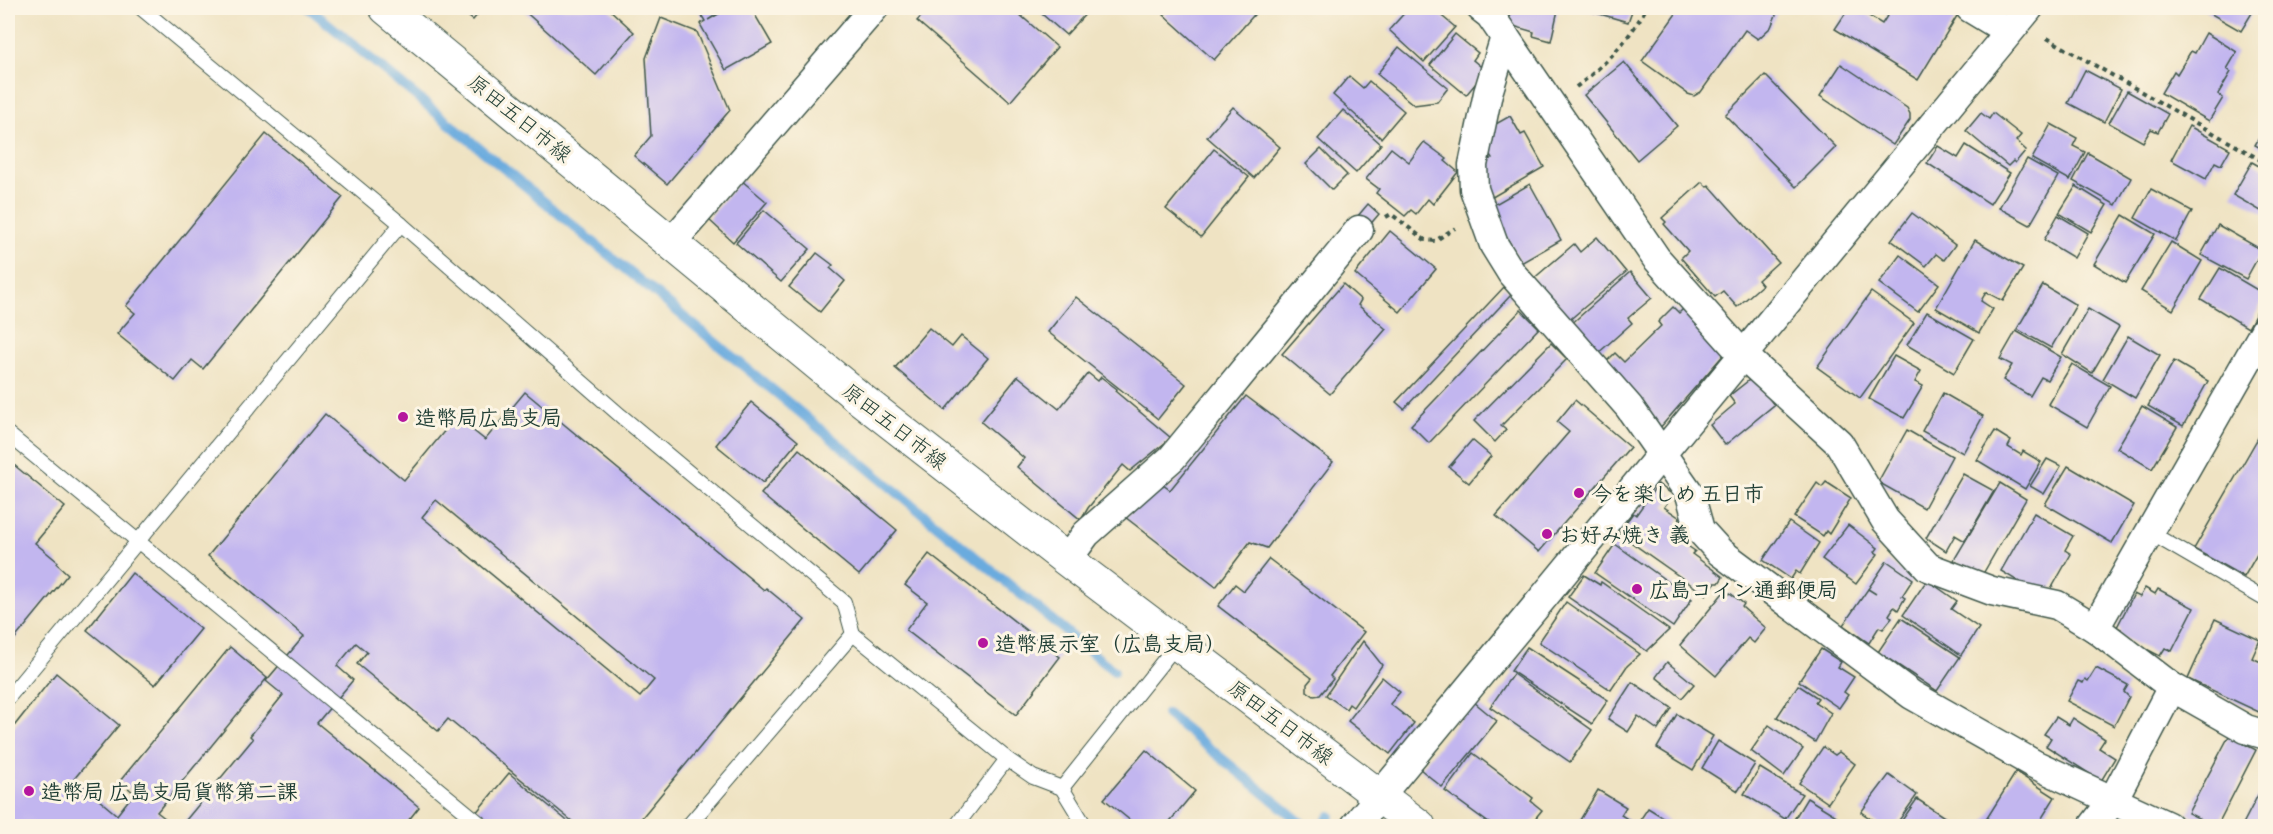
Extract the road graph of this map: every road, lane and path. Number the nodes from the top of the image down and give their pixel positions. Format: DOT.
graph roads {
  1 [pos="141,8"];
  2 [pos="386,8"];
  3 [pos="874,8"];
  4 [pos="1481,8"];
  5 [pos="1646,8"];
  6 [pos="1970,8"];
  7 [pos="2018,20"];
  8 [pos="1505,37"];
  9 [pos="1552,105"];
  10 [pos="2265,163"];
  11 [pos="1481,212"];
  12 [pos="401,224"];
  13 [pos="1359,230"];
  14 [pos="671,243"];
  15 [pos="2265,328"];
  16 [pos="1743,355"];
  17 [pos="8,434"];
  18 [pos="1661,453"];
  19 [pos="2149,532"];
  20 [pos="136,541"];
  21 [pos="1067,560"];
  22 [pos="2265,600"];
  23 [pos="2094,628"];
  24 [pos="853,634"];
  25 [pos="1177,644"];
  26 [pos="2172,687"];
  27 [pos="8,698"];
  28 [pos="2265,735"];
  29 [pos="1007,759"];
  30 [pos="1062,788"];
  31 [pos="1380,797"];
  32 [pos="2113,800"];
  33 [pos="483,826"];
  34 [pos="688,826"];
  35 [pos="956,826"];
  36 [pos="1082,826"];
  37 [pos="1355,826"];
  38 [pos="1419,826"];
  39 [pos="2093,826"];
  40 [pos="2168,826"];
  1 -- 12 [label="lane"];
  2 -- 14 [label="main road, 原田五日市線"];
  3 -- 14 [label="street"];
  4 -- 8 [label="street"];
  5 -- 9 [label="path"];
  6 -- 7 [label="street"];
  7 -- 10 [label="path"];
  7 -- 16 [label="street"];
  8 -- 9 [label="street"];
  8 -- 11 [label="street"];
  9 -- 16 [label="street"];
  11 -- 13 [label="path"];
  11 -- 18 [label="street"];
  12 -- 20 [label="lane"];
  12 -- 24 [label="lane"];
  13 -- 21 [label="street"];
  14 -- 21 [label="main road, 原田五日市線"];
  15 -- 19 [label="street"];
  16 -- 18 [label="street"];
  16 -- 23 [label="street"];
  17 -- 20 [label="lane"];
  18 -- 31 [label="street"];
  18 -- 32 [label="street"];
  19 -- 22 [label="lane"];
  19 -- 23 [label="street"];
  20 -- 27 [label="lane"];
  20 -- 33 [label="lane"];
  21 -- 25 [label="main road, 原田五日市線"];
  23 -- 26 [label="street"];
  24 -- 29 [label="lane"];
  24 -- 34 [label="lane"];
  25 -- 30 [label="lane"];
  25 -- 31 [label="main road, 原田五日市線"];
  26 -- 28 [label="street"];
  26 -- 32 [label="street"];
  29 -- 30 [label="lane"];
  29 -- 35 [label="lane"];
  30 -- 36 [label="lane"];
  31 -- 37 [label="street"];
  31 -- 38 [label="main road, 原田五日市線"];
  32 -- 39 [label="street"];
  32 -- 40 [label="street"];
}
